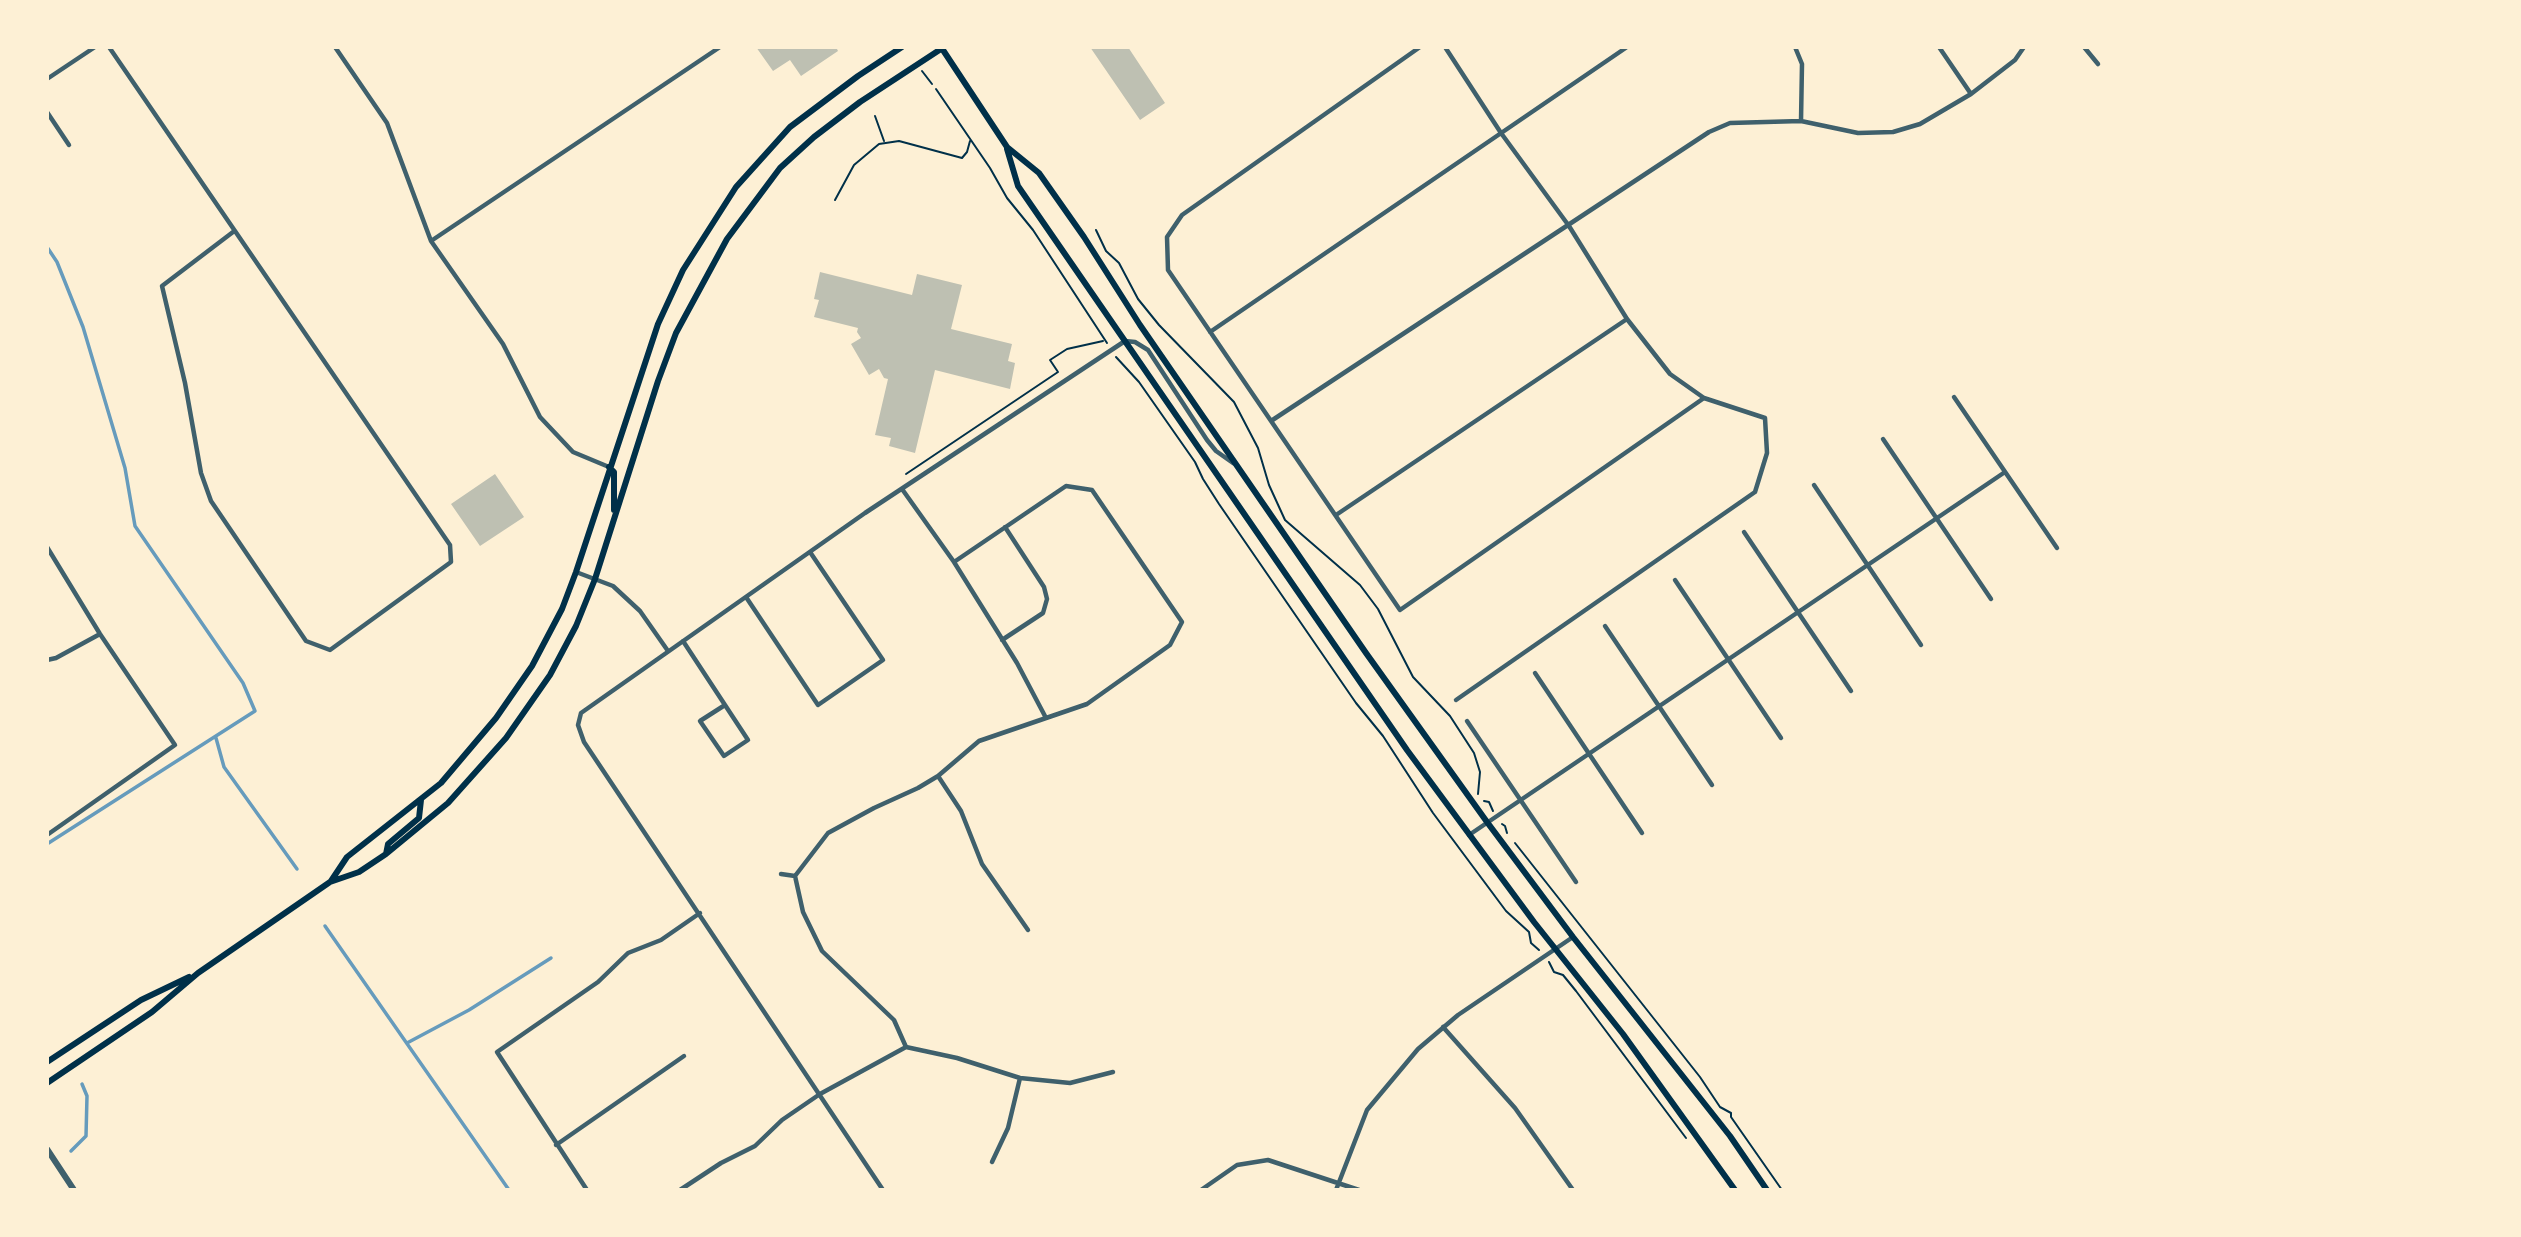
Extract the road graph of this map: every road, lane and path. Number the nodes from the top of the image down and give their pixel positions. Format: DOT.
graph roads {
  1 [pos="95,47"];
  2 [pos="109,47"];
  3 [pos="335,47"];
  4 [pos="720,47"];
  5 [pos="902,47"];
  6 [pos="1420,47"];
  7 [pos="1445,47"];
  8 [pos="1627,47"];
  9 [pos="1795,47"];
  10 [pos="1939,47"];
  11 [pos="2024,47"];
  12 [pos="2084,47"];
  13 [pos="942,48"];
  14 [pos="2098,65"];
  15 [pos="47,79"];
  16 [pos="936,89"];
  17 [pos="1971,94"];
  18 [pos="47,112"];
  19 [pos="875,116"];
  20 [pos="1801,121"];
  21 [pos="1501,132"];
  22 [pos="970,140"];
  23 [pos="884,141"];
  24 [pos="69,145"];
  25 [pos="1007,147"];
  26 [pos="835,200"];
  27 [pos="1569,226"];
  28 [pos="1096,230"];
  29 [pos="233,232"];
  30 [pos="431,241"];
  31 [pos="1627,319"];
  32 [pos="1210,332"];
  33 [pos="1105,341"];
  34 [pos="1125,341"];
  35 [pos="1112,350"];
  36 [pos="1954,397"];
  37 [pos="1704,398"];
  38 [pos="1271,421"];
  39 [pos="1883,439"];
  40 [pos="610,467"];
  41 [pos="1238,467"];
  42 [pos="2005,472"];
  43 [pos="906,474"];
  44 [pos="1814,485"];
  45 [pos="902,489"];
  46 [pos="1336,515"];
  47 [pos="614,519"];
  48 [pos="1937,519"];
  49 [pos="1005,527"];
  50 [pos="1744,532"];
  51 [pos="47,547"];
  52 [pos="2057,548"];
  53 [pos="810,552"];
  54 [pos="954,562"];
  55 [pos="1867,566"];
  56 [pos="576,572"];
  57 [pos="595,579"];
  58 [pos="1675,580"];
  59 [pos="746,597"];
  60 [pos="1991,599"];
  61 [pos="1797,612"];
  62 [pos="1605,626"];
  63 [pos="100,634"];
  64 [pos="1002,640"];
  65 [pos="683,641"];
  66 [pos="1921,645"];
  67 [pos="668,652"];
  68 [pos="47,660"];
  69 [pos="1728,660"];
  70 [pos="1535,673"];
  71 [pos="1850,691"];
  72 [pos="1456,701"];
  73 [pos="725,705"];
  74 [pos="1658,706"];
  75 [pos="1046,718"];
  76 [pos="1467,721"];
  77 [pos="1781,738"];
  78 [pos="1588,755"];
  79 [pos="938,776"];
  80 [pos="1712,785"];
  81 [pos="1520,799"];
  82 [pos="421,800"];
  83 [pos="1488,805"];
  84 [pos="1487,822"];
  85 [pos="1503,825"];
  86 [pos="1642,833"];
  87 [pos="47,835"];
  88 [pos="1469,835"];
  89 [pos="386,854"];
  90 [pos="781,874"];
  91 [pos="795,876"];
  92 [pos="1576,881"];
  93 [pos="330,882"];
  94 [pos="700,913"];
  95 [pos="1028,930"];
  96 [pos="1573,937"];
  97 [pos="1534,944"];
  98 [pos="1555,949"];
  99 [pos="1554,969"];
  100 [pos="198,973"];
  101 [pos="1443,1027"];
  102 [pos="906,1048"];
  103 [pos="684,1056"];
  104 [pos="47,1062"];
  105 [pos="1113,1072"];
  106 [pos="1020,1078"];
  107 [pos="47,1083"];
  108 [pos="820,1094"];
  109 [pos="1686,1139"];
  110 [pos="556,1144"];
  111 [pos="47,1149"];
  112 [pos="992,1162"];
  113 [pos="1338,1183"];
  114 [pos="74,1190"];
  115 [pos="587,1190"];
  116 [pos="680,1190"];
  117 [pos="883,1190"];
  118 [pos="1201,1190"];
  119 [pos="1336,1190"];
  120 [pos="1359,1190"];
  121 [pos="1573,1190"];
  122 [pos="1735,1190"];
  123 [pos="1767,1190"];
  124 [pos="1782,1190"];
  1 -- 15 [label="street"];
  2 -- 29 [label="street"];
  3 -- 30 [label="street"];
  4 -- 30 [label="street"];
  5 -- 40 [label="main road"];
  6 -- 32 [label="street"];
  7 -- 21 [label="street"];
  8 -- 21 [label="street"];
  9 -- 20 [label="street"];
  10 -- 17 [label="street"];
  11 -- 17 [label="street"];
  12 -- 14 [label="street"];
  13 -- 25 [label="main road"];
  13 -- 47 [label="main road"];
  16 -- 22 [label="path"];
  17 -- 20 [label="street"];
  18 -- 24 [label="street"];
  19 -- 23 [label="path"];
  20 -- 27 [label="street"];
  21 -- 27 [label="street"];
  21 -- 32 [label="street"];
  22 -- 23 [label="path"];
  22 -- 33 [label="path"];
  23 -- 26 [label="path"];
  25 -- 34 [label="main road"];
  25 -- 41 [label="main road"];
  27 -- 31 [label="street"];
  27 -- 38 [label="street"];
  28 -- 83 [label="path"];
  29 -- 29 [label="street"];
  30 -- 40 [label="street"];
  31 -- 37 [label="street"];
  31 -- 46 [label="street"];
  32 -- 38 [label="street"];
  33 -- 35 [label="path"];
  33 -- 43 [label="path"];
  34 -- 35 [label="street"];
  34 -- 41 [label="street"];
  34 -- 88 [label="main road"];
  35 -- 45 [label="street"];
  35 -- 97 [label="path"];
  36 -- 42 [label="street"];
  37 -- 46 [label="street"];
  37 -- 72 [label="street"];
  38 -- 46 [label="street"];
  39 -- 48 [label="street"];
  40 -- 47 [label="main road"];
  40 -- 56 [label="main road"];
  41 -- 84 [label="main road"];
  42 -- 48 [label="street"];
  42 -- 52 [label="street"];
  44 -- 55 [label="street"];
  45 -- 53 [label="street"];
  45 -- 54 [label="street"];
  47 -- 57 [label="main road"];
  48 -- 55 [label="street"];
  48 -- 60 [label="street"];
  49 -- 54 [label="street"];
  49 -- 64 [label="street"];
  49 -- 75 [label="street"];
  50 -- 61 [label="street"];
  51 -- 63 [label="street"];
  53 -- 59 [label="street"];
  53 -- 59 [label="street"];
  54 -- 64 [label="street"];
  55 -- 61 [label="street"];
  55 -- 66 [label="street"];
  56 -- 57 [label="street"];
  56 -- 82 [label="main road"];
  57 -- 67 [label="street"];
  57 -- 89 [label="main road"];
  58 -- 69 [label="street"];
  59 -- 65 [label="street"];
  61 -- 69 [label="street"];
  61 -- 71 [label="street"];
  62 -- 74 [label="street"];
  63 -- 68 [label="street"];
  63 -- 87 [label="street"];
  64 -- 75 [label="street"];
  65 -- 67 [label="street"];
  65 -- 73 [label="street"];
  67 -- 94 [label="street"];
  69 -- 74 [label="street"];
  69 -- 77 [label="street"];
  70 -- 78 [label="street"];
  73 -- 73 [label="street"];
  74 -- 78 [label="street"];
  74 -- 80 [label="street"];
  75 -- 79 [label="street"];
  76 -- 81 [label="street"];
  78 -- 81 [label="street"];
  78 -- 86 [label="street"];
  79 -- 91 [label="street"];
  79 -- 95 [label="street"];
  81 -- 84 [label="street"];
  81 -- 92 [label="street"];
  82 -- 89 [label="main road"];
  82 -- 93 [label="main road"];
  84 -- 88 [label="street"];
  84 -- 96 [label="main road"];
  85 -- 124 [label="path"];
  88 -- 98 [label="main road"];
  89 -- 93 [label="main road"];
  90 -- 91 [label="street"];
  91 -- 102 [label="street"];
  93 -- 100 [label="main road"];
  94 -- 108 [label="street"];
  94 -- 110 [label="street"];
  96 -- 98 [label="street"];
  96 -- 123 [label="main road"];
  98 -- 101 [label="street"];
  98 -- 122 [label="main road"];
  99 -- 109 [label="path"];
  100 -- 104 [label="main road"];
  100 -- 107 [label="main road"];
  101 -- 113 [label="street"];
  101 -- 121 [label="street"];
  102 -- 106 [label="street"];
  102 -- 108 [label="street"];
  103 -- 110 [label="street"];
  105 -- 106 [label="street"];
  106 -- 112 [label="street"];
  108 -- 116 [label="street"];
  108 -- 117 [label="street"];
  110 -- 115 [label="street"];
  111 -- 114 [label="street"];
  113 -- 118 [label="street"];
  113 -- 119 [label="street"];
  113 -- 120 [label="street"];
}
